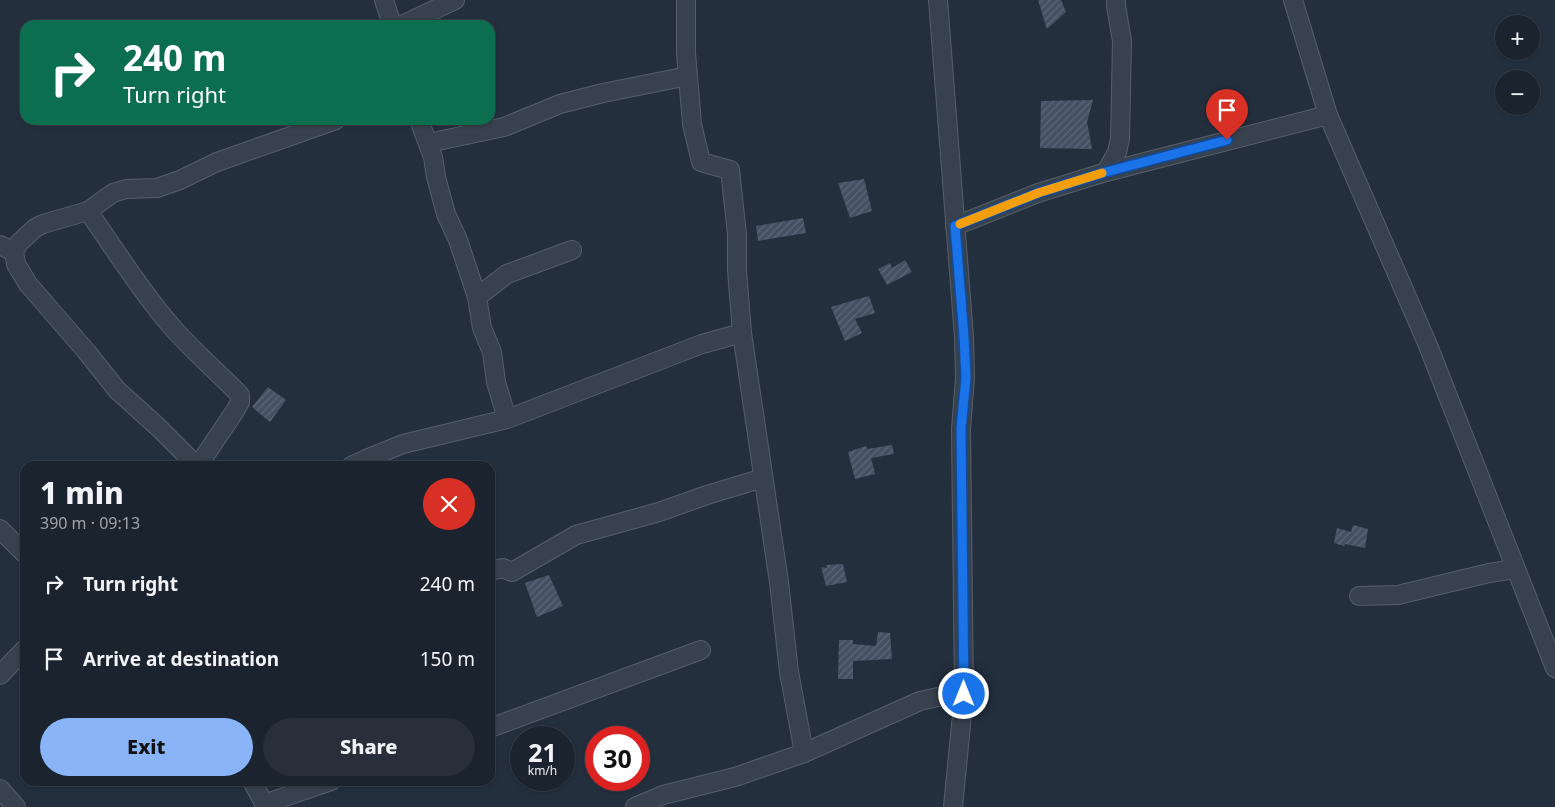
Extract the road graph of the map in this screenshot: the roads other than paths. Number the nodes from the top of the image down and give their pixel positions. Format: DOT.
graph roads {
  1 [pos="384,0"];
  2 [pos="455,0"];
  3 [pos="686,0"];
  4 [pos="938,0"];
  5 [pos="1116,0"];
  6 [pos="1293,0"];
  7 [pos="390,20"];
  8 [pos="413,20"];
  9 [pos="688,76"];
  10 [pos="1328,115"];
  11 [pos="322,125"];
  12 [pos="421,125"];
  13 [pos="428,143"];
  14 [pos="1106,172"];
  15 [pos="88,211"];
  16 [pos="955,226"];
  17 [pos="7,248"];
  18 [pos="572,250"];
  19 [pos="477,297"];
  20 [pos="742,333"];
  21 [pos="507,419"];
  22 [pos="193,461"];
  23 [pos="201,461"];
  24 [pos="362,461"];
  25 [pos="763,478"];
  26 [pos="0,529"];
  27 [pos="20,549"];
  28 [pos="1516,569"];
  29 [pos="495,570"];
  30 [pos="1359,596"];
  31 [pos="701,650"];
  32 [pos="20,654"];
  33 [pos="1555,668"];
  34 [pos="0,675"];
  35 [pos="964,694"];
  36 [pos="495,726"];
  37 [pos="804,753"];
  38 [pos="255,786"];
  39 [pos="317,786"];
  40 [pos="0,789"];
  41 [pos="265,805"];
  42 [pos="16,807"];
  43 [pos="635,807"];
  44 [pos="953,807"];
  1 -- 7 [label="street"];
  2 -- 8 [label="street"];
  3 -- 9 [label="street"];
  4 -- 16 [label="street"];
  5 -- 14 [label="street"];
  6 -- 10 [label="street"];
  9 -- 13 [label="street"];
  9 -- 20 [label="street"];
  10 -- 14 [label="street"];
  10 -- 28 [label="street"];
  11 -- 15 [label="street"];
  12 -- 13 [label="street"];
  13 -- 19 [label="street"];
  14 -- 16 [label="street"];
  15 -- 17 [label="street"];
  15 -- 23 [label="street"];
  16 -- 35 [label="street"];
  17 -- 22 [label="street"];
  18 -- 19 [label="street"];
  19 -- 21 [label="street"];
  20 -- 21 [label="street"];
  20 -- 25 [label="street"];
  21 -- 24 [label="street"];
  25 -- 29 [label="street"];
  25 -- 37 [label="street"];
  26 -- 27 [label="street"];
  28 -- 30 [label="street"];
  28 -- 33 [label="street"];
  31 -- 36 [label="street"];
  32 -- 34 [label="street"];
  35 -- 37 [label="street"];
  35 -- 44 [label="street"];
  37 -- 43 [label="street"];
  38 -- 41 [label="street"];
  39 -- 41 [label="street"];
  40 -- 42 [label="street"];
}
